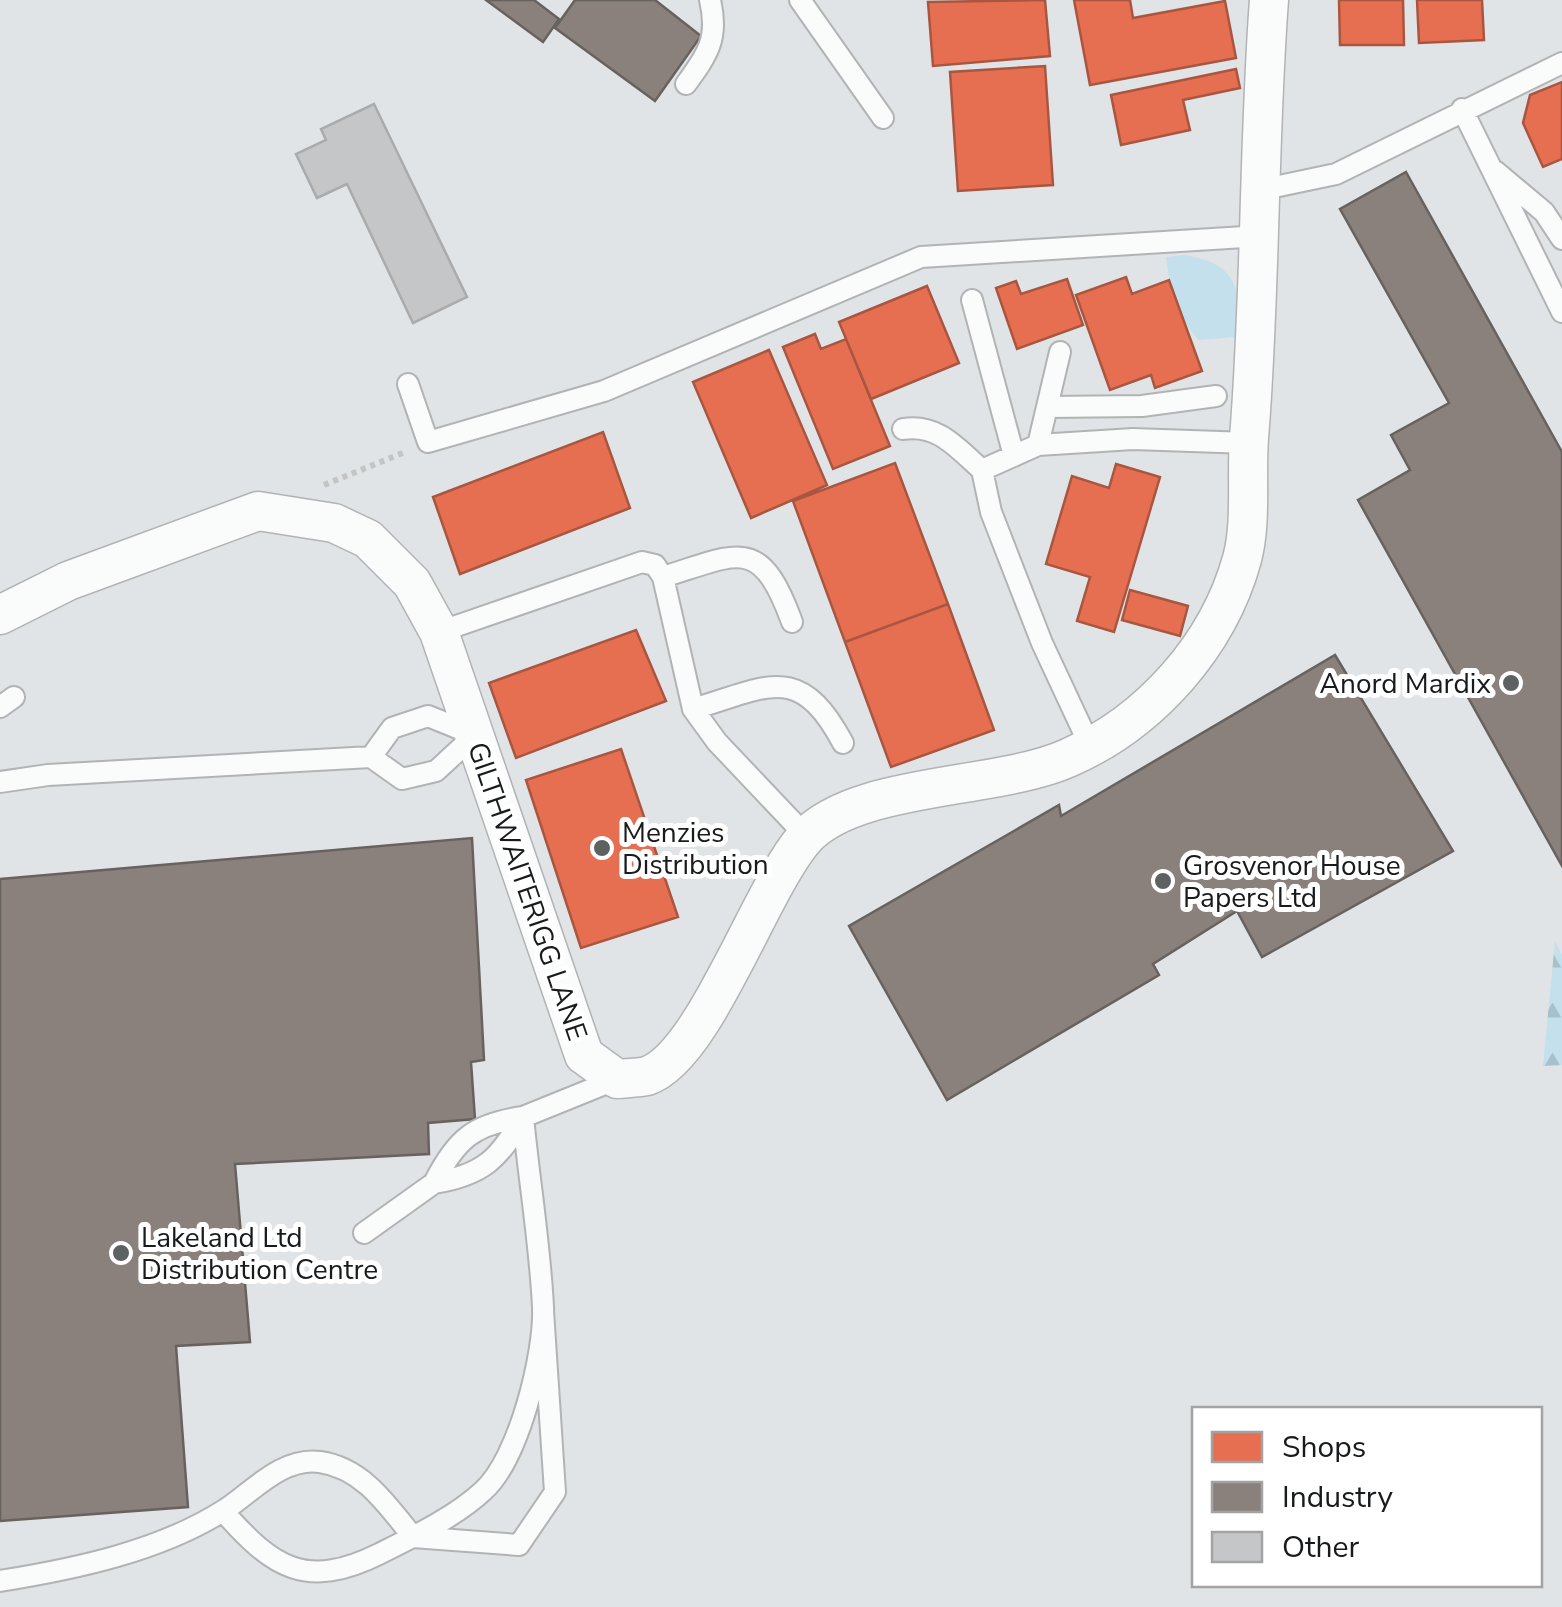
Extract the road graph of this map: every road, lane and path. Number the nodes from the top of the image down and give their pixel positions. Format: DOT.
graph roads {
  1 [pos="710,0"];
  2 [pos="800,0"];
  3 [pos="1269,0"];
  4 [pos="1562,63"];
  5 [pos="686,84"];
  6 [pos="1462,109"];
  7 [pos="883,118"];
  8 [pos="1495,172"];
  9 [pos="1260,190"];
  10 [pos="1261,236"];
  11 [pos="1562,239"];
  12 [pos="972,300"];
  13 [pos="1562,312"];
  14 [pos="1060,352"];
  15 [pos="408,384"];
  16 [pos="1216,396"];
  17 [pos="1047,406"];
  18 [pos="903,429"];
  19 [pos="428,442"];
  20 [pos="1249,443"];
  21 [pos="1038,445"];
  22 [pos="1014,456"];
  23 [pos="982,470"];
  24 [pos="309,491"];
  25 [pos="663,577"];
  26 [pos="0,615"];
  27 [pos="792,622"];
  28 [pos="439,632"];
  29 [pos="694,709"];
  30 [pos="475,735"];
  31 [pos="844,743"];
  32 [pos="1091,748"];
  33 [pos="371,757"];
  34 [pos="0,782"];
  35 [pos="806,836"];
  36 [pos="617,1078"];
  37 [pos="523,1118"];
  38 [pos="434,1182"];
  39 [pos="364,1234"];
  40 [pos="543,1310"];
  41 [pos="224,1511"];
  42 [pos="412,1537"];
  43 [pos="0,1581"];
  1 -- 5 [label="lane"];
  2 -- 7 [label="lane"];
  3 -- 9 [label="street"];
  4 -- 6 [label="lane"];
  6 -- 8 [label="lane"];
  6 -- 9 [label="lane"];
  8 -- 11 [label="lane"];
  8 -- 13 [label="lane"];
  9 -- 10 [label="street"];
  10 -- 19 [label="lane"];
  10 -- 20 [label="street"];
  12 -- 22 [label="lane"];
  14 -- 17 [label="lane"];
  15 -- 19 [label="lane"];
  16 -- 17 [label="lane"];
  17 -- 21 [label="lane"];
  18 -- 23 [label="lane"];
  19 -- 24 [label="path"];
  20 -- 21 [label="lane"];
  20 -- 32 [label="street"];
  21 -- 22 [label="lane"];
  22 -- 23 [label="lane"];
  23 -- 32 [label="lane"];
  25 -- 27 [label="lane"];
  25 -- 28 [label="lane"];
  25 -- 29 [label="lane"];
  26 -- 28 [label="street, GILTHWAITERIGG LANE"];
  28 -- 30 [label="street, GILTHWAITERIGG LANE"];
  29 -- 31 [label="lane"];
  29 -- 35 [label="lane"];
  30 -- 33 [label="lane"];
  30 -- 33 [label="lane"];
  30 -- 36 [label="street, GILTHWAITERIGG LANE"];
  32 -- 35 [label="street"];
  33 -- 34 [label="lane"];
  35 -- 36 [label="street"];
  36 -- 37 [label="lane"];
  37 -- 38 [label="lane"];
  37 -- 38 [label="lane"];
  37 -- 40 [label="lane"];
  38 -- 39 [label="lane"];
  40 -- 42 [label="lane"];
  40 -- 42 [label="lane"];
  41 -- 42 [label="lane"];
  41 -- 42 [label="lane"];
  41 -- 43 [label="lane"];
}
